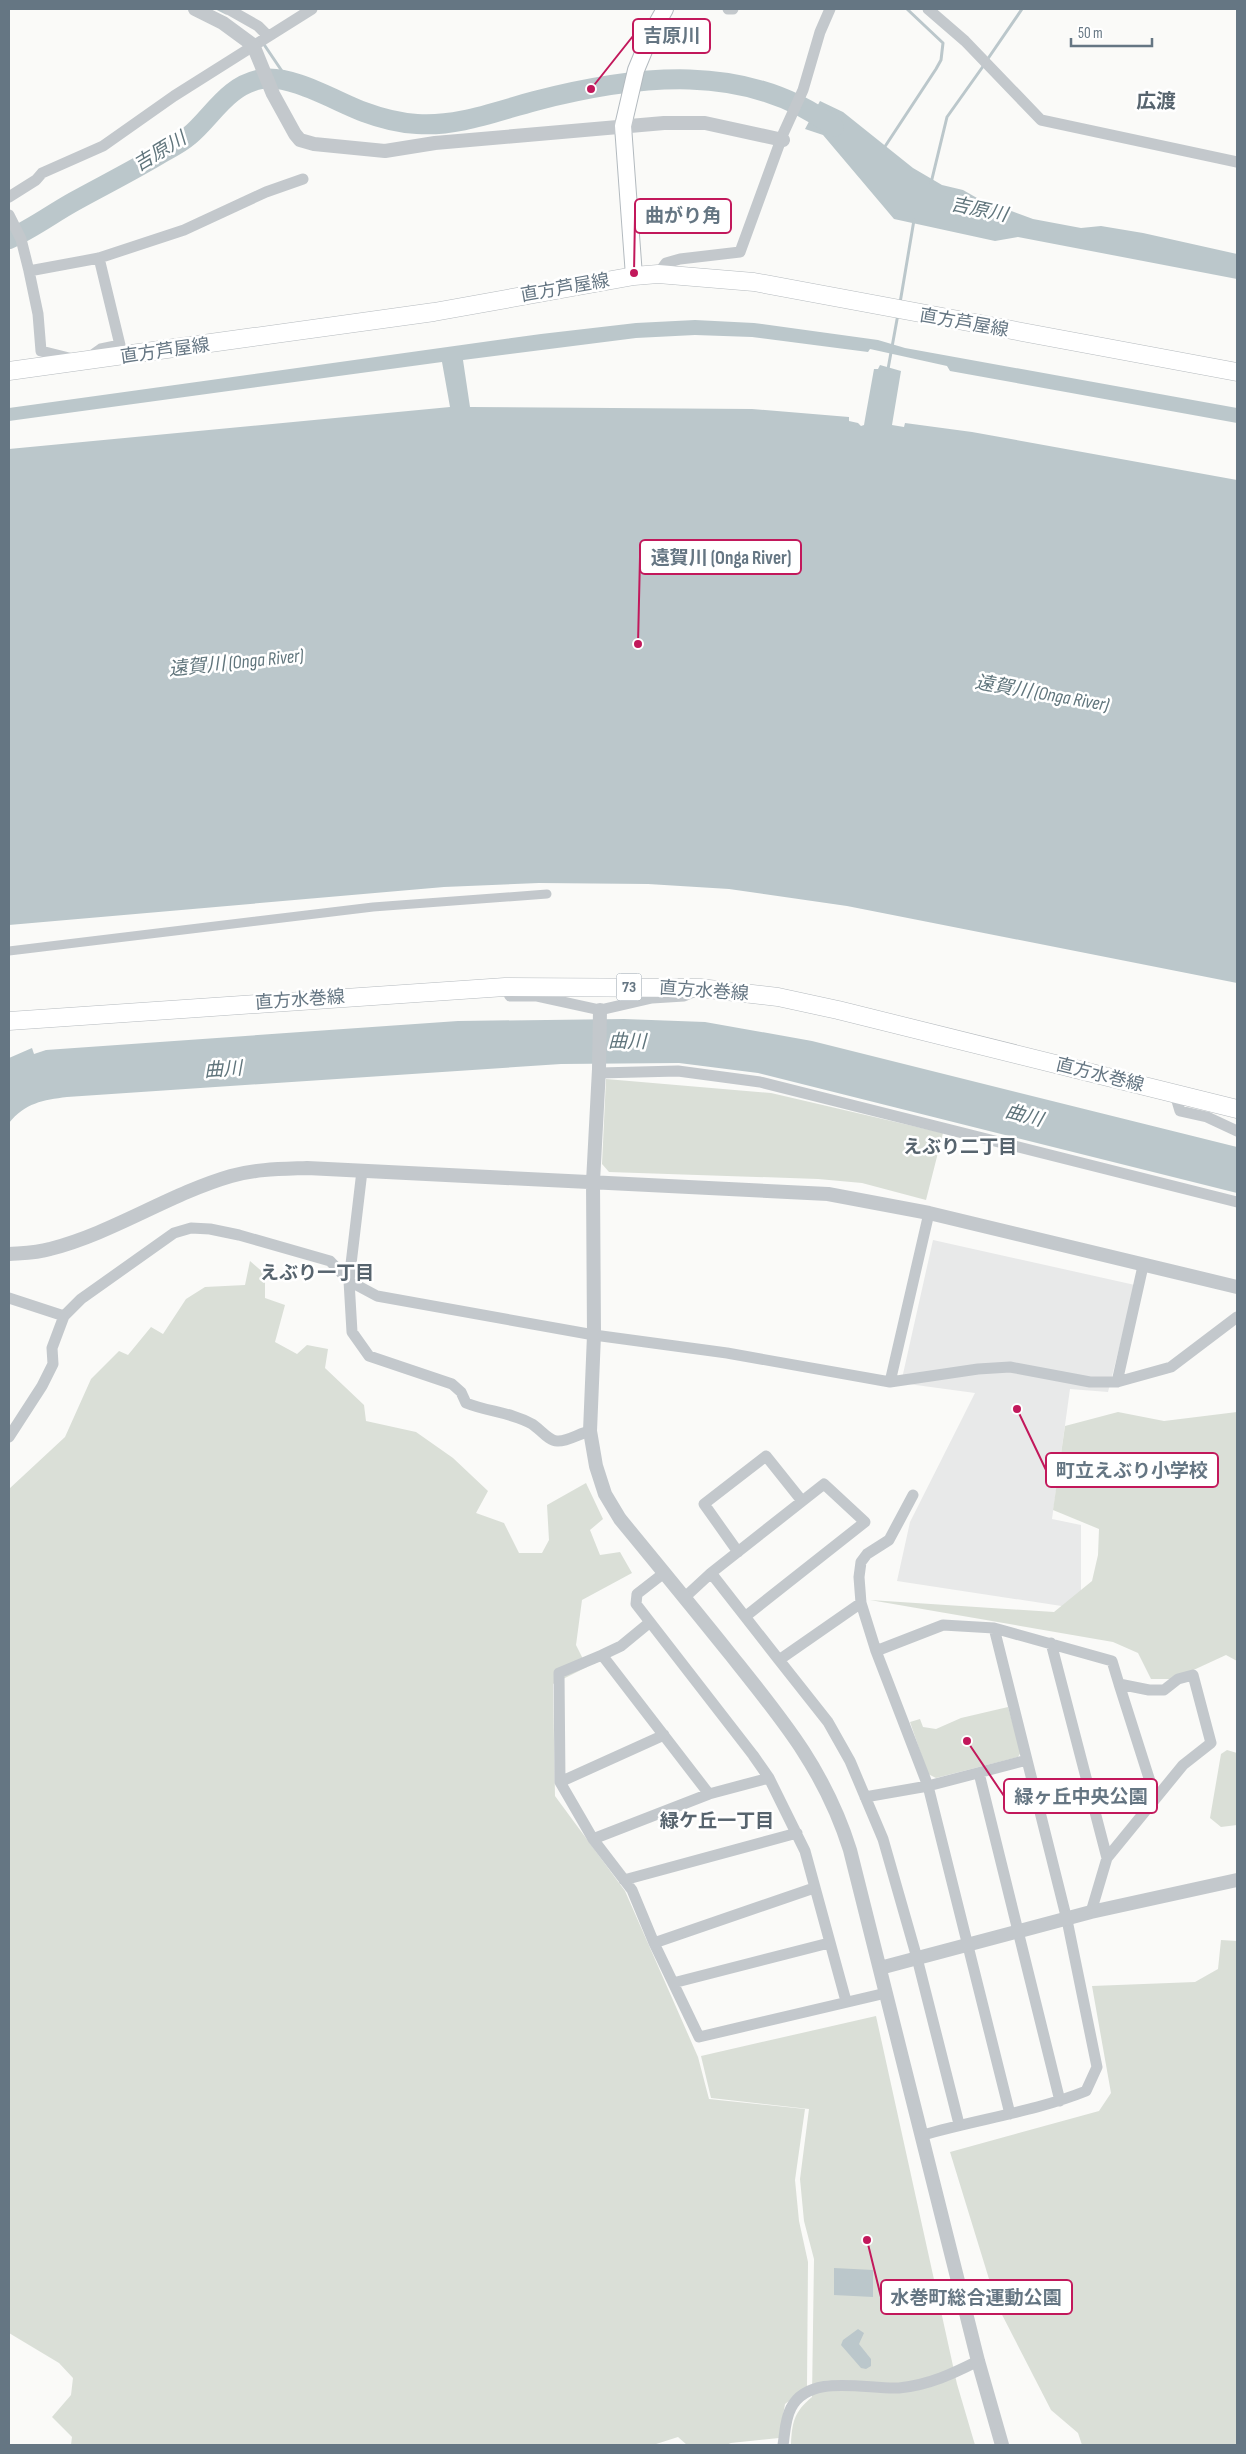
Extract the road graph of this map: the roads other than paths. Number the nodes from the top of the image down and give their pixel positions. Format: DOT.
graph roads {
  1 [pos="195,9"];
  2 [pos="228,9"];
  3 [pos="312,9"];
  4 [pos="665,9"];
  5 [pos="728,9"];
  6 [pos="732,9"];
  7 [pos="830,9"];
  8 [pos="928,9"];
  9 [pos="268,36"];
  10 [pos="254,47"];
  11 [pos="625,118"];
  12 [pos="783,137"];
  13 [pos="1237,162"];
  14 [pos="303,179"];
  15 [pos="9,197"];
  16 [pos="12,220"];
  17 [pos="99,258"];
  18 [pos="29,271"];
  19 [pos="658,274"];
  20 [pos="634,276"];
  21 [pos="81,363"];
  22 [pos="9,372"];
  23 [pos="1237,372"];
  24 [pos="546,894"];
  25 [pos="9,951"];
  26 [pos="505,987"];
  27 [pos="700,988"];
  28 [pos="600,1010"];
  29 [pos="9,1021"];
  30 [pos="599,1071"];
  31 [pos="1175,1094"];
  32 [pos="1237,1109"];
  33 [pos="1237,1131"];
  34 [pos="362,1171"];
  35 [pos="593,1182"];
  36 [pos="1237,1202"];
  37 [pos="929,1213"];
  38 [pos="9,1254"];
  39 [pos="1143,1266"];
  40 [pos="349,1281"];
  41 [pos="1237,1287"];
  42 [pos="9,1298"];
  43 [pos="64,1316"];
  44 [pos="1237,1317"];
  45 [pos="594,1335"];
  46 [pos="890,1382"];
  47 [pos="1117,1382"];
  48 [pos="590,1431"];
  49 [pos="9,1437"];
  50 [pos="912,1496"];
  51 [pos="802,1501"];
  52 [pos="738,1552"];
  53 [pos="664,1573"];
  54 [pos="711,1573"];
  55 [pos="684,1598"];
  56 [pos="861,1602"];
  57 [pos="746,1616"];
  58 [pos="649,1623"];
  59 [pos="994,1628"];
  60 [pos="1051,1643"];
  61 [pos="876,1651"];
  62 [pos="602,1655"];
  63 [pos="779,1660"];
  64 [pos="1119,1684"];
  65 [pos="664,1735"];
  66 [pos="1027,1760"];
  67 [pos="978,1773"];
  68 [pos="769,1778"];
  69 [pos="560,1782"];
  70 [pos="928,1786"];
  71 [pos="709,1794"];
  72 [pos="866,1797"];
  73 [pos="1155,1797"];
  74 [pos="797,1833"];
  75 [pos="593,1838"];
  76 [pos="1108,1858"];
  77 [pos="624,1880"];
  78 [pos="1237,1880"];
  79 [pos="814,1888"];
  80 [pos="1091,1912"];
  81 [pos="1067,1920"];
  82 [pos="1018,1932"];
  83 [pos="654,1943"];
  84 [pos="829,1943"];
  85 [pos="968,1946"];
  86 [pos="917,1958"];
  87 [pos="880,1968"];
  88 [pos="673,1983"];
  89 [pos="886,1993"];
  90 [pos="846,2001"];
  91 [pos="1060,2101"];
  92 [pos="1010,2114"];
  93 [pos="959,2124"];
  94 [pos="923,2136"];
  95 [pos="978,2361"];
  96 [pos="783,2445"];
  97 [pos="1002,2445"];
  1 -- 10 [label="street"];
  2 -- 9 [label="street"];
  3 -- 9 [label="street"];
  4 -- 11 [label="main road"];
  5 -- 6 [label="street"];
  7 -- 12 [label="street"];
  8 -- 13 [label="street"];
  9 -- 10 [label="street"];
  10 -- 11 [label="street"];
  10 -- 15 [label="street"];
  11 -- 12 [label="street"];
  11 -- 20 [label="main road"];
  12 -- 19 [label="street"];
  14 -- 17 [label="street"];
  16 -- 18 [label="street"];
  17 -- 18 [label="street"];
  17 -- 21 [label="street"];
  18 -- 21 [label="street"];
  19 -- 20 [label="main road, 直方芦屋線"];
  19 -- 23 [label="main road, 直方芦屋線"];
  20 -- 21 [label="main road, 直方芦屋線"];
  21 -- 22 [label="main road, 直方芦屋線"];
  24 -- 25 [label="street"];
  26 -- 27 [label="main road, 直方水巻線 / 73"];
  26 -- 28 [label="street"];
  26 -- 29 [label="main road, 直方水巻線 / 73"];
  27 -- 28 [label="street"];
  27 -- 31 [label="main road, 直方水巻線 / 73"];
  28 -- 30 [label="street"];
  30 -- 35 [label="street"];
  30 -- 36 [label="street"];
  31 -- 32 [label="main road, 直方水巻線 / 73"];
  31 -- 33 [label="street"];
  34 -- 35 [label="street"];
  34 -- 38 [label="street"];
  34 -- 40 [label="street"];
  35 -- 37 [label="street"];
  35 -- 45 [label="street"];
  37 -- 39 [label="street"];
  37 -- 46 [label="street"];
  39 -- 41 [label="street"];
  39 -- 47 [label="street"];
  40 -- 43 [label="street"];
  40 -- 45 [label="street"];
  40 -- 48 [label="street"];
  42 -- 43 [label="street"];
  43 -- 49 [label="street"];
  44 -- 47 [label="street"];
  45 -- 46 [label="street"];
  45 -- 48 [label="street"];
  46 -- 47 [label="street"];
  48 -- 53 [label="street"];
  50 -- 56 [label="street"];
  51 -- 52 [label="street"];
  51 -- 52 [label="street"];
  51 -- 57 [label="street"];
  52 -- 54 [label="street"];
  53 -- 55 [label="street"];
  53 -- 58 [label="street"];
  54 -- 55 [label="street"];
  54 -- 57 [label="street"];
  55 -- 87 [label="street"];
  56 -- 61 [label="street"];
  56 -- 63 [label="street"];
  57 -- 63 [label="street"];
  58 -- 62 [label="street"];
  58 -- 68 [label="street"];
  59 -- 60 [label="street"];
  59 -- 61 [label="street"];
  59 -- 66 [label="street"];
  60 -- 64 [label="street"];
  60 -- 76 [label="street"];
  61 -- 70 [label="street"];
  62 -- 65 [label="street"];
  62 -- 69 [label="street"];
  63 -- 72 [label="street"];
  64 -- 73 [label="street"];
  64 -- 73 [label="street"];
  65 -- 69 [label="street"];
  65 -- 71 [label="street"];
  66 -- 67 [label="street"];
  66 -- 81 [label="street"];
  67 -- 70 [label="street"];
  67 -- 82 [label="street"];
  68 -- 71 [label="street"];
  68 -- 74 [label="street"];
  69 -- 75 [label="street"];
  70 -- 72 [label="street"];
  70 -- 85 [label="street"];
  71 -- 75 [label="street"];
  72 -- 86 [label="street"];
  73 -- 76 [label="street"];
  74 -- 77 [label="street"];
  74 -- 79 [label="street"];
  75 -- 77 [label="street"];
  76 -- 80 [label="street"];
  77 -- 83 [label="street"];
  78 -- 80 [label="street"];
  79 -- 83 [label="street"];
  79 -- 84 [label="street"];
  80 -- 81 [label="street"];
  81 -- 82 [label="street"];
  81 -- 91 [label="street"];
  82 -- 85 [label="street"];
  82 -- 91 [label="street"];
  83 -- 88 [label="street"];
  84 -- 88 [label="street"];
  84 -- 90 [label="street"];
  85 -- 86 [label="street"];
  85 -- 92 [label="street"];
  86 -- 87 [label="street"];
  86 -- 93 [label="street"];
  87 -- 89 [label="street"];
  88 -- 90 [label="street"];
  89 -- 90 [label="street"];
  89 -- 94 [label="street"];
  91 -- 92 [label="street"];
  92 -- 93 [label="street"];
  93 -- 94 [label="street"];
  94 -- 95 [label="street"];
  95 -- 96 [label="street"];
  95 -- 97 [label="street"];
}
